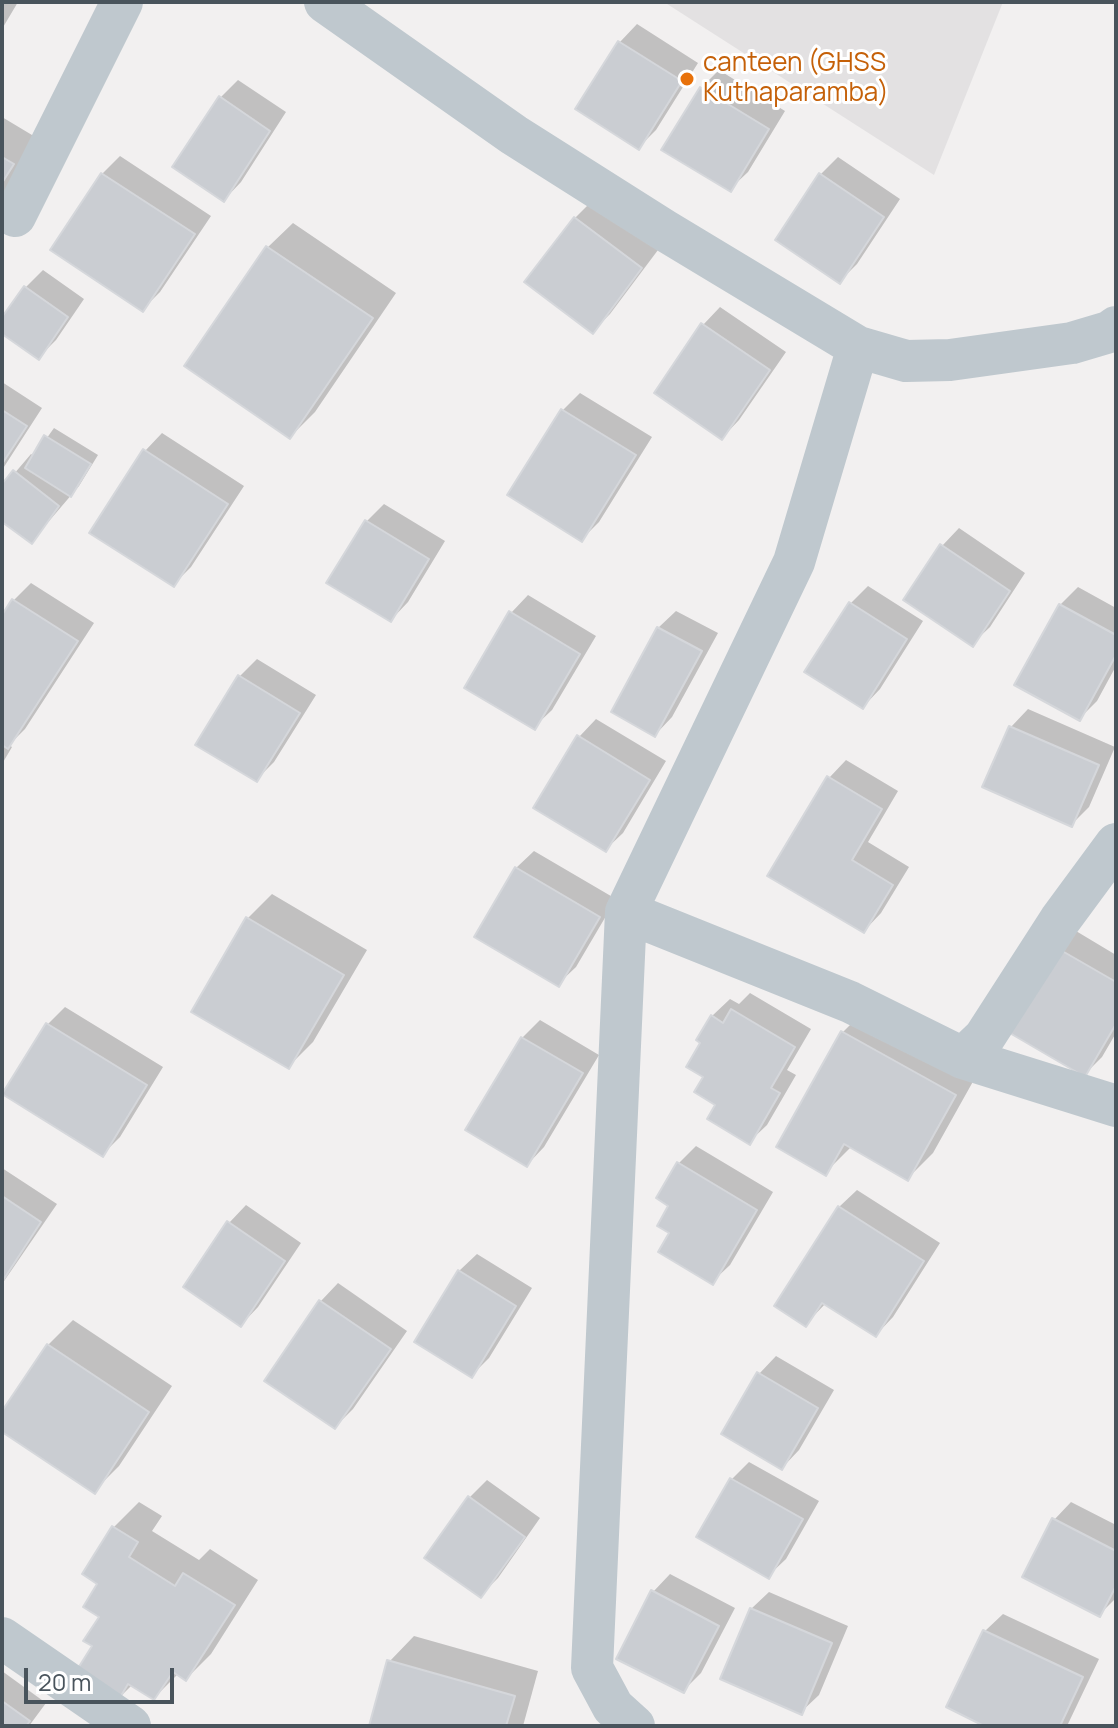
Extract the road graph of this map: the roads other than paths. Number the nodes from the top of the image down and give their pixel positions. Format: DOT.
graph roads {
  1 [pos="122,2"];
  2 [pos="325,2"];
  3 [pos="15,216"];
  4 [pos="1116,327"];
  5 [pos="858,347"];
  6 [pos="1116,844"];
  7 [pos="626,912"];
  8 [pos="963,1058"];
  9 [pos="1116,1106"];
  10 [pos="2,1638"];
  11 [pos="130,1726"];
  12 [pos="634,1726"];
  1 -- 3 [label="street"];
  2 -- 5 [label="street"];
  4 -- 5 [label="street"];
  5 -- 7 [label="street"];
  6 -- 8 [label="street"];
  7 -- 8 [label="street"];
  7 -- 12 [label="street"];
  8 -- 9 [label="street"];
  10 -- 11 [label="street"];
}
